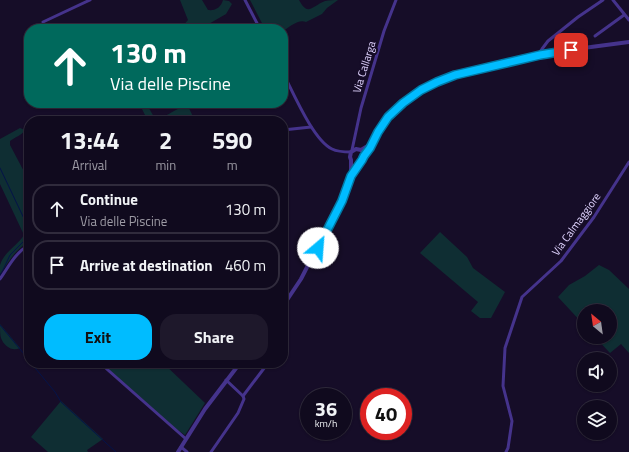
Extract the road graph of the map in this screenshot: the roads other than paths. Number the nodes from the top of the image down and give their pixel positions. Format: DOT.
graph roads {
  1 [pos="90,0"];
  2 [pos="245,0"];
  3 [pos="396,0"];
  4 [pos="603,0"];
  5 [pos="613,0"];
  6 [pos="624,15"];
  7 [pos="629,20"];
  8 [pos="43,22"];
  9 [pos="257,24"];
  10 [pos="595,36"];
  11 [pos="629,42"];
  12 [pos="540,55"];
  13 [pos="288,83"];
  14 [pos="311,127"];
  15 [pos="288,129"];
  16 [pos="354,141"];
  17 [pos="371,144"];
  18 [pos="360,149"];
  19 [pos="351,152"];
  20 [pos="364,156"];
  21 [pos="351,160"];
  22 [pos="360,162"];
  23 [pos="629,162"];
  24 [pos="351,176"];
  25 [pos="24,248"];
  26 [pos="0,279"];
  27 [pos="288,298"];
  28 [pos="106,368"];
  29 [pos="236,368"];
  30 [pos="264,368"];
  31 [pos="226,380"];
  32 [pos="244,396"];
  33 [pos="186,439"];
  34 [pos="181,447"];
  35 [pos="178,452"];
  36 [pos="187,452"];
  37 [pos="211,452"];
  38 [pos="506,452"];
  1 -- 8 [label="street"];
  2 -- 9 [label="street"];
  3 -- 16 [label="street, Via Callarga"];
  4 -- 12 [label="street"];
  5 -- 6 [label="street"];
  6 -- 7 [label="street"];
  6 -- 10 [label="street"];
  11 -- 12 [label="street"];
  12 -- 17 [label="street"];
  13 -- 14 [label="street"];
  14 -- 15 [label="street"];
  14 -- 19 [label="street"];
  16 -- 18 [label="street"];
  16 -- 19 [label="street, Via Callarga"];
  17 -- 18 [label="street"];
  17 -- 20 [label="street"];
  18 -- 19 [label="street"];
  18 -- 20 [label="street"];
  19 -- 21 [label="street"];
  20 -- 22 [label="street"];
  21 -- 22 [label="street"];
  21 -- 24 [label="street"];
  22 -- 24 [label="street"];
  23 -- 38 [label="street, Via Calmaggiore"];
  24 -- 27 [label="street"];
  25 -- 26 [label="street"];
  28 -- 33 [label="street"];
  29 -- 31 [label="street"];
  30 -- 32 [label="street"];
  31 -- 32 [label="street"];
  31 -- 33 [label="street"];
  32 -- 37 [label="street"];
  33 -- 34 [label="street"];
  34 -- 35 [label="street"];
  34 -- 36 [label="street"];
}
